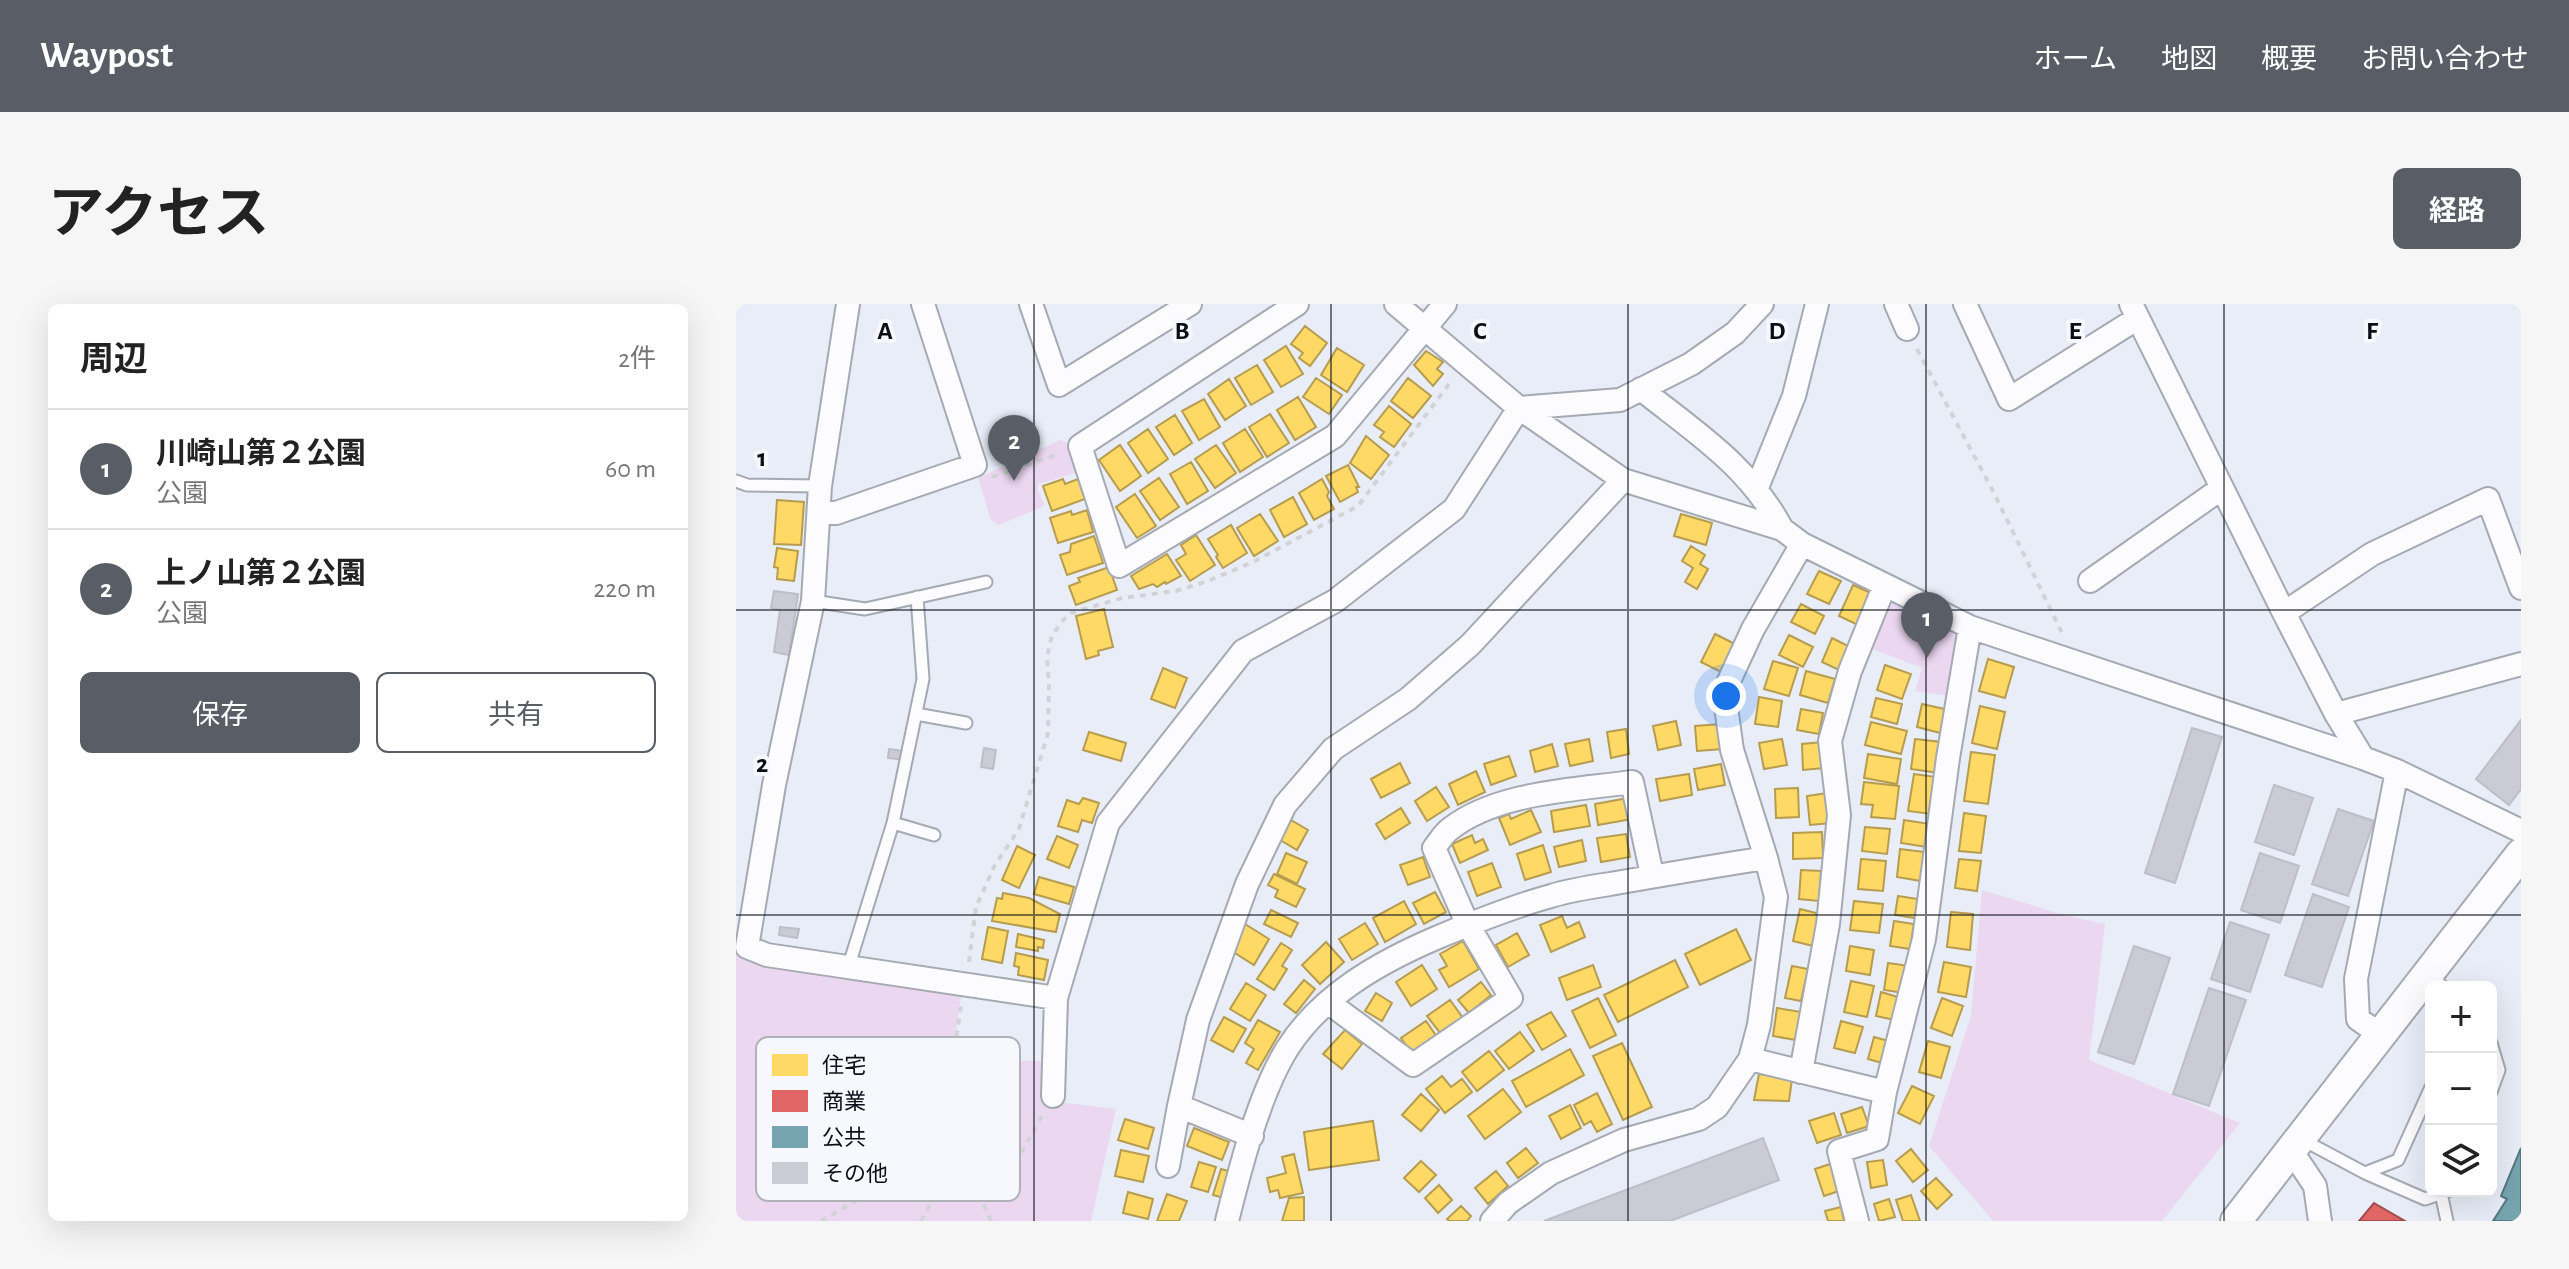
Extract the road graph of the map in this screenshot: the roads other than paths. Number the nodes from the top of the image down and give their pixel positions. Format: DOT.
graph roads {
  1 [pos="848,304"];
  2 [pos="923,304"];
  3 [pos="1031,304"];
  4 [pos="1190,304"];
  5 [pos="1297,304"];
  6 [pos="1396,304"];
  7 [pos="1445,304"];
  8 [pos="1762,304"];
  9 [pos="1817,304"];
  10 [pos="1896,304"];
  11 [pos="1965,304"];
  12 [pos="2135,311"];
  13 [pos="1424,327"];
  14 [pos="1907,329"];
  15 [pos="1641,389"];
  16 [pos="1519,408"];
  17 [pos="1623,480"];
  18 [pos="736,481"];
  19 [pos="820,486"];
  20 [pos="2222,488"];
  21 [pos="1756,490"];
  22 [pos="820,513"];
  23 [pos="1782,529"];
  24 [pos="1802,544"];
  25 [pos="2090,581"];
  26 [pos="986,582"];
  27 [pos="1884,587"];
  28 [pos="2521,588"];
  29 [pos="917,597"];
  30 [pos="813,601"];
  31 [pos="2284,613"];
  32 [pos="1970,627"];
  33 [pos="2521,664"];
  34 [pos="916,714"];
  35 [pos="2336,714"];
  36 [pos="966,723"];
  37 [pos="2363,758"];
  38 [pos="2397,771"];
  39 [pos="893,823"];
  40 [pos="2521,831"];
  41 [pos="934,835"];
  42 [pos="2521,854"];
  43 [pos="1766,858"];
  44 [pos="1652,875"];
  45 [pos="1467,923"];
  46 [pos="849,965"];
  47 [pos="2436,980"];
  48 [pos="1056,998"];
  49 [pos="1329,1003"];
  50 [pos="2381,1035"];
  51 [pos="1750,1059"];
  52 [pos="1801,1072"];
  53 [pos="1885,1092"];
  54 [pos="1053,1096"];
  55 [pos="2425,1100"];
  56 [pos="1179,1106"];
  57 [pos="1252,1136"];
  58 [pos="2296,1144"];
  59 [pos="1168,1166"];
  60 [pos="2365,1173"];
  61 [pos="2431,1197"];
  62 [pos="2445,1197"];
  63 [pos="1227,1221"];
  64 [pos="1492,1221"];
  65 [pos="1857,1221"];
  66 [pos="2236,1221"];
  67 [pos="2320,1221"];
  68 [pos="2447,1221"];
  1 -- 19 [label="street"];
  2 -- 22 [label="street"];
  3 -- 4 [label="street"];
  5 -- 13 [label="street"];
  6 -- 13 [label="street"];
  7 -- 13 [label="street"];
  8 -- 15 [label="street"];
  9 -- 21 [label="street"];
  10 -- 14 [label="street"];
  11 -- 12 [label="street"];
  12 -- 20 [label="street"];
  13 -- 16 [label="street"];
  15 -- 16 [label="street"];
  15 -- 21 [label="street"];
  16 -- 17 [label="street"];
  16 -- 48 [label="street"];
  17 -- 23 [label="street"];
  17 -- 56 [label="street"];
  18 -- 19 [label="lane"];
  19 -- 22 [label="street"];
  20 -- 25 [label="street"];
  20 -- 31 [label="street"];
  21 -- 23 [label="street"];
  22 -- 30 [label="street"];
  23 -- 24 [label="street"];
  24 -- 27 [label="street"];
  24 -- 43 [label="street"];
  26 -- 29 [label="lane"];
  27 -- 32 [label="street"];
  27 -- 52 [label="street"];
  28 -- 31 [label="street"];
  29 -- 30 [label="lane"];
  29 -- 34 [label="lane"];
  30 -- 46 [label="street"];
  31 -- 35 [label="street"];
  32 -- 37 [label="street"];
  32 -- 53 [label="street"];
  33 -- 35 [label="street"];
  34 -- 36 [label="lane"];
  34 -- 39 [label="lane"];
  35 -- 37 [label="street"];
  37 -- 38 [label="street"];
  38 -- 40 [label="street"];
  38 -- 50 [label="street"];
  39 -- 41 [label="lane"];
  39 -- 46 [label="lane"];
  42 -- 47 [label="street"];
  43 -- 44 [label="street"];
  43 -- 51 [label="street"];
  44 -- 45 [label="street"];
  44 -- 45 [label="street"];
  45 -- 49 [label="street"];
  45 -- 49 [label="street"];
  46 -- 48 [label="street"];
  47 -- 50 [label="street"];
  48 -- 54 [label="street"];
  49 -- 57 [label="street"];
  50 -- 58 [label="street"];
  51 -- 52 [label="street"];
  51 -- 64 [label="street"];
  52 -- 53 [label="street"];
  53 -- 65 [label="street"];
  55 -- 60 [label="lane"];
  56 -- 57 [label="street"];
  56 -- 59 [label="street"];
  57 -- 63 [label="street"];
  58 -- 60 [label="lane"];
  58 -- 66 [label="street"];
  58 -- 67 [label="street"];
  60 -- 61 [label="lane"];
  62 -- 68 [label="lane"];
}
